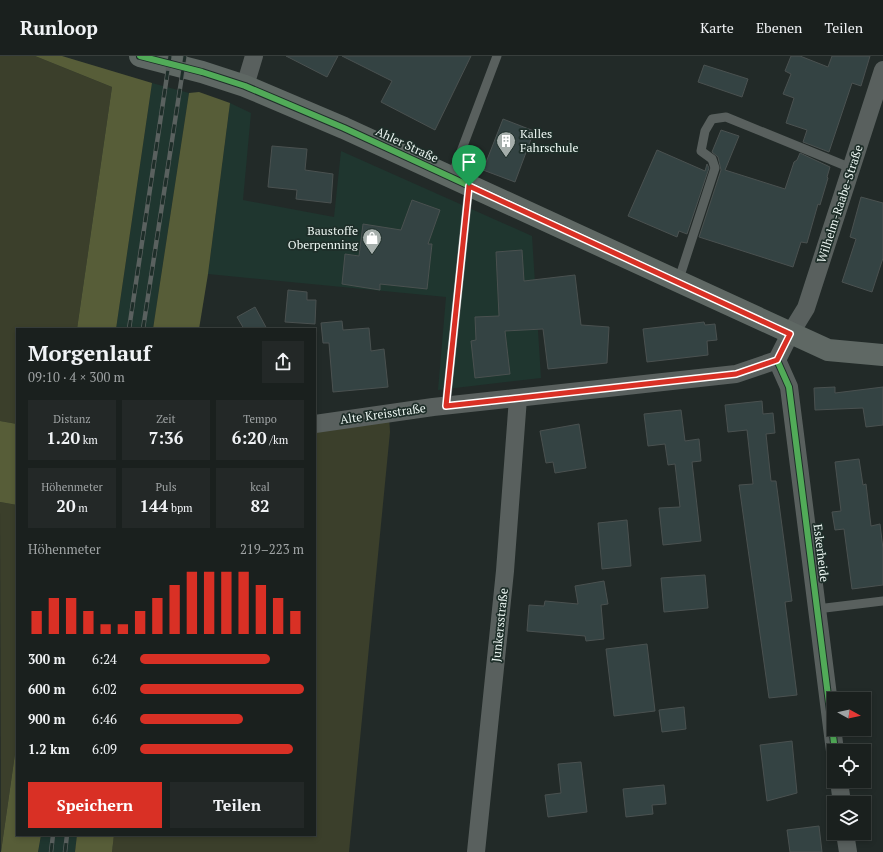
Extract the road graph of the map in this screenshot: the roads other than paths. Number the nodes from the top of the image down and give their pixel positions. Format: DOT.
graph roads {
  1 [pos="140,56"];
  2 [pos="254,56"];
  3 [pos="497,56"];
  4 [pos="883,70"];
  5 [pos="245,86"];
  6 [pos="851,168"];
  7 [pos="460,182"];
  8 [pos="678,282"];
  9 [pos="790,334"];
  10 [pos="883,354"];
  11 [pos="777,360"];
  12 [pos="518,398"];
  13 [pos="446,406"];
  14 [pos="316,424"];
  15 [pos="883,601"];
  16 [pos="817,609"];
  17 [pos="834,744"];
  18 [pos="846,840"];
  19 [pos="476,852"];
  20 [pos="848,852"];
  1 -- 5 [label="main road, Ahler Straße"];
  2 -- 5 [label="street"];
  3 -- 7 [label="lane"];
  4 -- 6 [label="street, Wilhelm-Raabe-Straße"];
  5 -- 7 [label="main road, Ahler Straße"];
  6 -- 8 [label="lane"];
  6 -- 9 [label="street, Wilhelm-Raabe-Straße"];
  7 -- 8 [label="main road, Ahler Straße"];
  7 -- 13 [label="lane"];
  8 -- 9 [label="main road, Ahler Straße"];
  9 -- 10 [label="main road, Ahler Straße"];
  9 -- 11 [label="street"];
  11 -- 12 [label="street, Alte Kreisstraße"];
  11 -- 16 [label="street, Eskerheide"];
  12 -- 13 [label="street, Alte Kreisstraße"];
  12 -- 19 [label="street, Junkersstraße"];
  13 -- 14 [label="street, Alte Kreisstraße"];
  15 -- 16 [label="lane"];
  16 -- 17 [label="street, Eskerheide"];
  18 -- 20 [label="street"];
}
